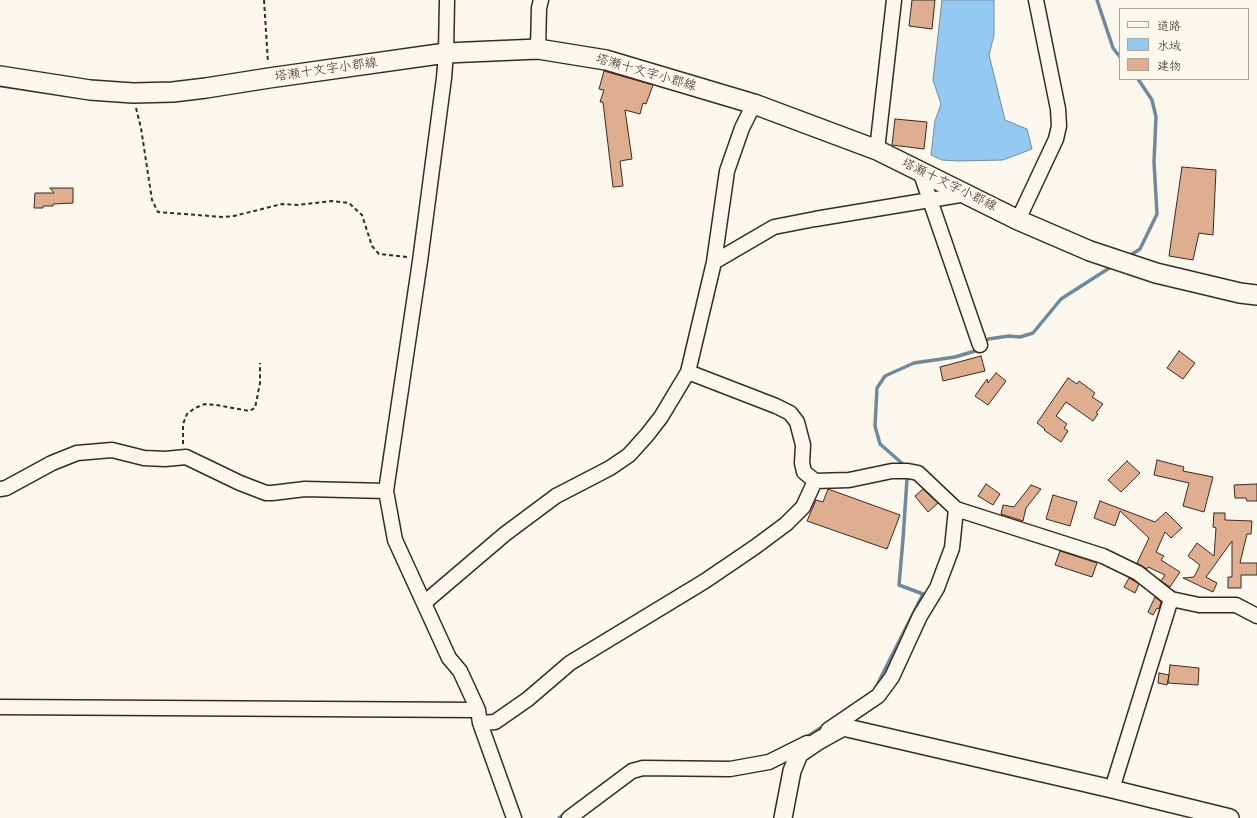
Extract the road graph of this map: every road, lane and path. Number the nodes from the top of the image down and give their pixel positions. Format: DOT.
graph roads {
  1 [pos="264,0"];
  2 [pos="447,0"];
  3 [pos="541,0"];
  4 [pos="894,0"];
  5 [pos="1036,0"];
  6 [pos="538,49"];
  7 [pos="446,53"];
  8 [pos="0,76"];
  9 [pos="269,78"];
  10 [pos="133,93"];
  11 [pos="754,104"];
  12 [pos="877,150"];
  13 [pos="920,171"];
  14 [pos="966,194"];
  15 [pos="931,199"];
  16 [pos="1018,220"];
  17 [pos="420,261"];
  18 [pos="714,262"];
  19 [pos="1257,295"];
  20 [pos="980,345"];
  21 [pos="260,363"];
  22 [pos="688,372"];
  23 [pos="186,457"];
  24 [pos="815,481"];
  25 [pos="0,489"];
  26 [pos="386,491"];
  27 [pos="956,509"];
  28 [pos="1171,599"];
  29 [pos="424,603"];
  30 [pos="1257,616"];
  31 [pos="0,707"];
  32 [pos="479,716"];
  33 [pos="817,740"];
  34 [pos="1112,789"];
  35 [pos="514,818"];
  36 [pos="569,818"];
  37 [pos="783,818"];
  38 [pos="1230,818"];
  1 -- 9 [label="path"];
  2 -- 7 [label="street"];
  3 -- 6 [label="street"];
  4 -- 12 [label="street"];
  5 -- 16 [label="street"];
  6 -- 7 [label="main road, 塔瀬十文字小郡線"];
  6 -- 11 [label="main road, 塔瀬十文字小郡線"];
  7 -- 9 [label="main road, 塔瀬十文字小郡線"];
  7 -- 17 [label="street"];
  8 -- 10 [label="main road, 塔瀬十文字小郡線"];
  9 -- 10 [label="main road, 塔瀬十文字小郡線"];
  10 -- 17 [label="path"];
  11 -- 12 [label="main road, 塔瀬十文字小郡線"];
  11 -- 18 [label="street"];
  12 -- 13 [label="main road, 塔瀬十文字小郡線"];
  13 -- 14 [label="main road, 塔瀬十文字小郡線"];
  13 -- 15 [label="street"];
  14 -- 15 [label="street"];
  14 -- 16 [label="main road, 塔瀬十文字小郡線"];
  15 -- 18 [label="street"];
  15 -- 20 [label="street"];
  16 -- 19 [label="main road, 塔瀬十文字小郡線"];
  17 -- 26 [label="street"];
  18 -- 22 [label="street"];
  21 -- 23 [label="path"];
  22 -- 24 [label="street"];
  22 -- 29 [label="street"];
  23 -- 25 [label="street"];
  23 -- 26 [label="street"];
  24 -- 27 [label="street"];
  24 -- 32 [label="street"];
  26 -- 29 [label="street"];
  27 -- 28 [label="street"];
  27 -- 33 [label="street"];
  28 -- 30 [label="street"];
  28 -- 34 [label="street"];
  29 -- 32 [label="street"];
  31 -- 32 [label="street"];
  32 -- 35 [label="street"];
  33 -- 34 [label="street"];
  33 -- 36 [label="street"];
  33 -- 37 [label="street"];
  34 -- 38 [label="street"];
}
